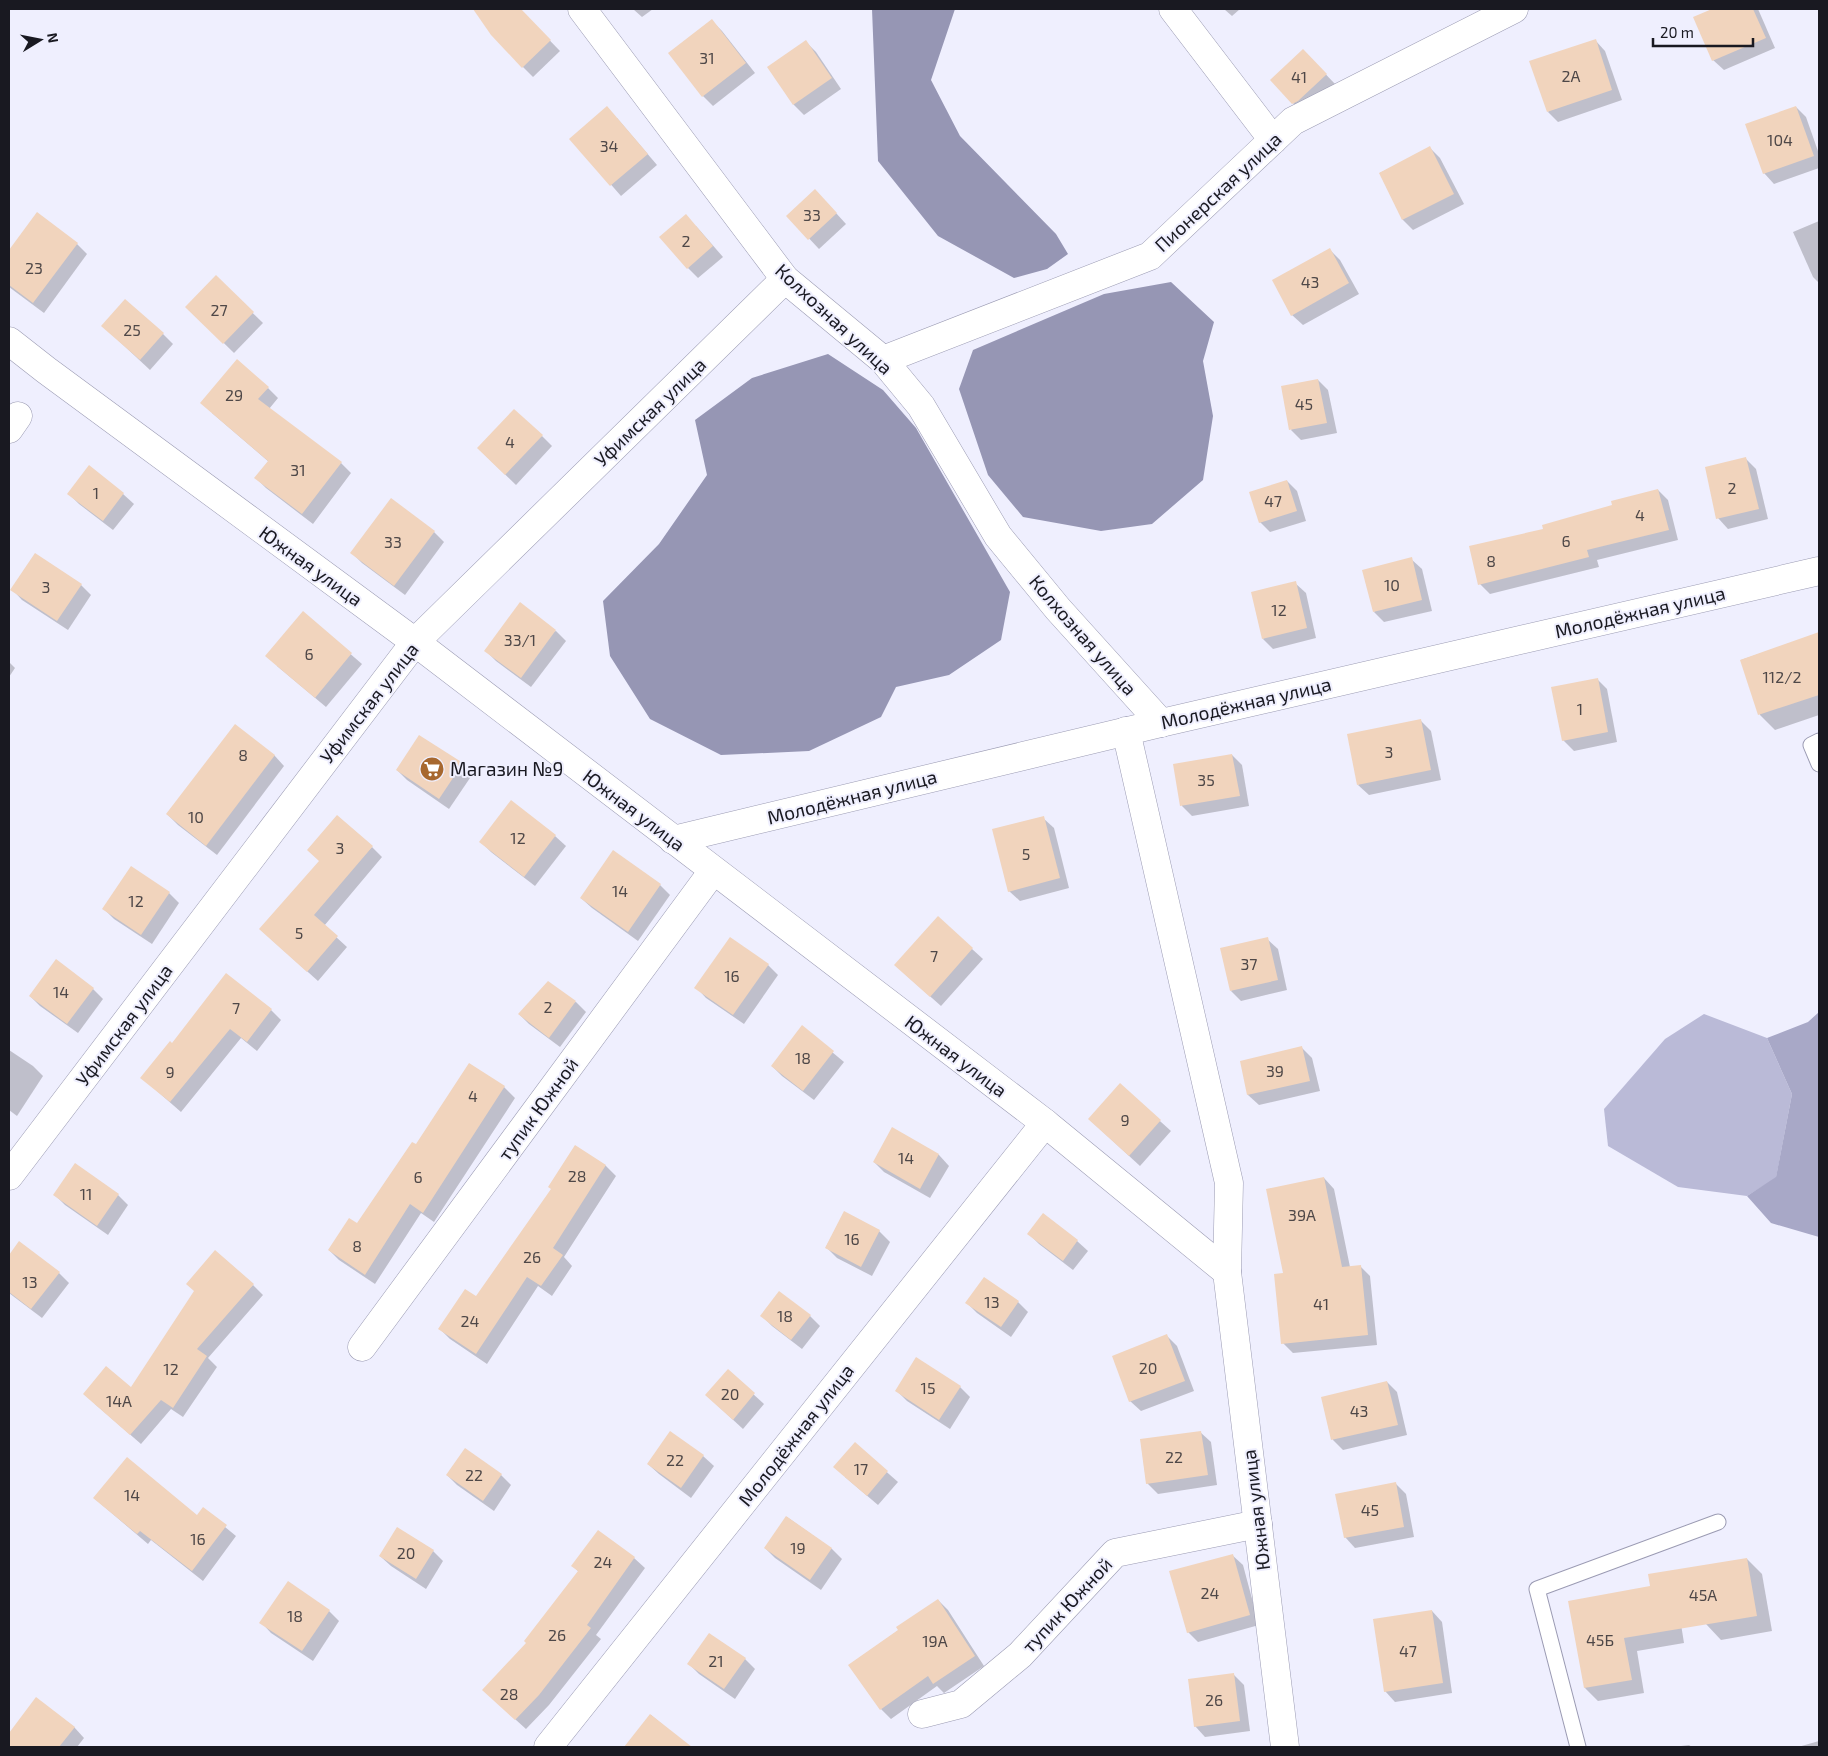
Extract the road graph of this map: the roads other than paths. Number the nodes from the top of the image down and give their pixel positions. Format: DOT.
graph roads {
  1 [pos="582,9"];
  2 [pos="1173,9"];
  3 [pos="1514,9"];
  4 [pos="1274,140"];
  5 [pos="785,279"];
  6 [pos="9,341"];
  7 [pos="883,360"];
  8 [pos="1819,571"];
  9 [pos="415,642"];
  10 [pos="1161,722"];
  11 [pos="1126,731"];
  12 [pos="1819,741"];
  13 [pos="1819,764"];
  14 [pos="673,840"];
  15 [pos="713,870"];
  16 [pos="1044,1123"];
  17 [pos="9,1176"];
  18 [pos="1227,1272"];
  19 [pos="362,1347"];
  20 [pos="1718,1522"];
  21 [pos="1258,1524"];
  22 [pos="922,1714"];
  23 [pos="548,1747"];
  24 [pos="1285,1747"];
  25 [pos="1578,1747"];
  1 -- 5 [label="street, Колхозная улица"];
  2 -- 4 [label="street"];
  3 -- 4 [label="street, Пионерская улица"];
  4 -- 7 [label="street, Пионерская улица"];
  5 -- 7 [label="street, Колхозная улица"];
  5 -- 9 [label="street, Уфимская улица"];
  6 -- 9 [label="street, Южная улица"];
  7 -- 10 [label="street, Колхозная улица"];
  8 -- 10 [label="street, Молодёжная улица"];
  9 -- 14 [label="street, Южная улица"];
  9 -- 17 [label="street, Уфимская улица"];
  10 -- 11 [label="street, Молодёжная улица"];
  11 -- 14 [label="street, Молодёжная улица"];
  11 -- 18 [label="street, Южная улица"];
  12 -- 13 [label="lane"];
  14 -- 15 [label="street, Южная улица"];
  15 -- 16 [label="street, Южная улица"];
  15 -- 19 [label="street, тупик Южной"];
  16 -- 18 [label="street, Южная улица"];
  16 -- 23 [label="street, Молодёжная улица"];
  18 -- 21 [label="street, Южная улица"];
  20 -- 25 [label="lane"];
  21 -- 22 [label="street, тупик Южной"];
  21 -- 24 [label="street, Южная улица"];
}
